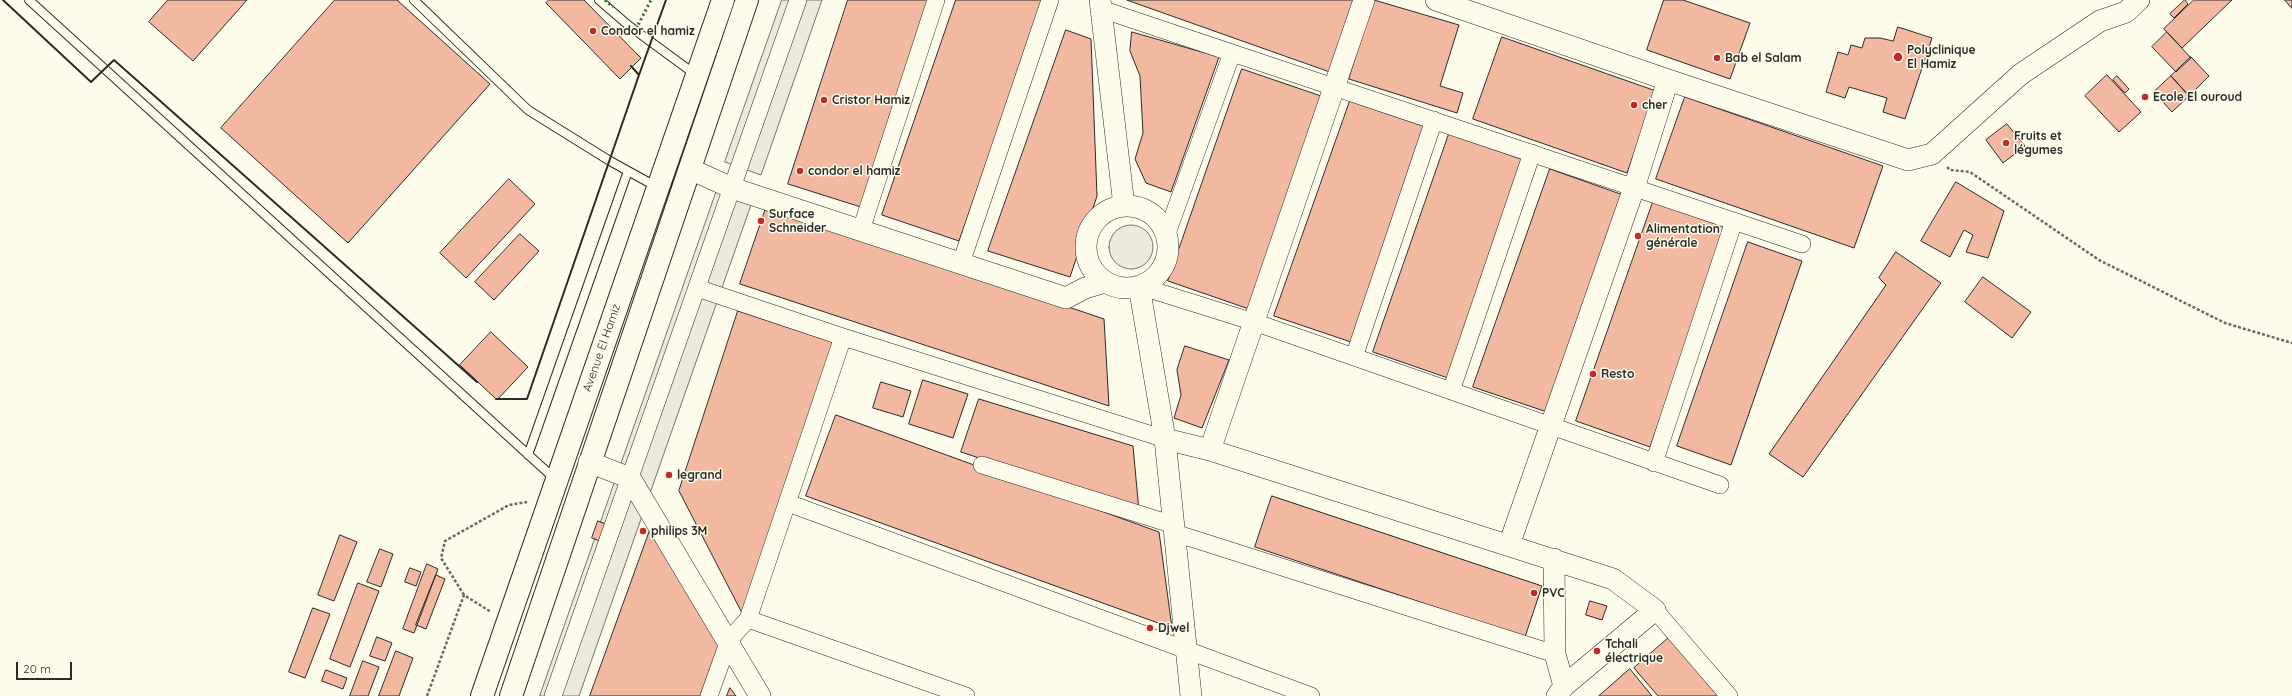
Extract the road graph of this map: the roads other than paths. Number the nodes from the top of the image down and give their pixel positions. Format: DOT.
graph roads {
  1 [pos="29,0"];
  2 [pos="414,0"];
  3 [pos="599,0"];
  4 [pos="723,0"];
  5 [pos="747,0"];
  6 [pos="798,0"];
  7 [pos="936,0"];
  8 [pos="1050,0"];
  9 [pos="1364,0"];
  10 [pos="1436,0"];
  11 [pos="2110,0"];
  12 [pos="2139,0"];
  13 [pos="1101,4"];
  14 [pos="2100,21"];
  15 [pos="1232,53"];
  16 [pos="697,75"];
  17 [pos="1668,80"];
  18 [pos="1335,87"];
  19 [pos="1434,120"];
  20 [pos="1532,153"];
  21 [pos="690,169"];
  22 [pos="628,171"];
  23 [pos="658,188"];
  24 [pos="732,188"];
  25 [pos="1634,188"];
  26 [pos="1124,206"];
  27 [pos="1734,221"];
  28 [pos="861,230"];
  29 [pos="1166,236"];
  30 [pos="1802,244"];
  31 [pos="961,263"];
  32 [pos="1106,282"];
  33 [pos="1139,286"];
  34 [pos="697,288"];
  35 [pos="1254,322"];
  36 [pos="843,337"];
  37 [pos="1354,357"];
  38 [pos="1451,391"];
  39 [pos="1551,426"];
  40 [pos="1165,439"];
  41 [pos="1210,450"];
  42 [pos="528,455"];
  43 [pos="589,462"];
  44 [pos="1654,463"];
  45 [pos="982,465"];
  46 [pos="630,478"];
  47 [pos="1720,485"];
  48 [pos="552,489"];
  49 [pos="788,503"];
  50 [pos="1175,529"];
  51 [pos="1509,545"];
  52 [pos="1554,559"];
  53 [pos="1655,610"];
  54 [pos="748,619"];
  55 [pos="729,640"];
  56 [pos="1187,651"];
  57 [pos="1555,654"];
  58 [pos="1564,693"];
  59 [pos="482,696"];
  60 [pos="511,696"];
  61 [pos="553,696"];
  62 [pos="709,696"];
  63 [pos="760,696"];
  64 [pos="966,696"];
  65 [pos="1192,696"];
  66 [pos="1311,696"];
  67 [pos="1729,696"];
  1 -- 42 [label="lane"];
  2 -- 22 [label="lane"];
  3 -- 16 [label="lane"];
  4 -- 16 [label="highway, Avenue El Hamiz"];
  5 -- 21 [label="highway"];
  6 -- 24 [label="street"];
  7 -- 28 [label="street"];
  8 -- 31 [label="street"];
  9 -- 18 [label="street"];
  10 -- 17 [label="street"];
  11 -- 14 [label="street"];
  12 -- 14 [label="street"];
  13 -- 15 [label="street"];
  13 -- 26 [label="street"];
  14 -- 17 [label="street"];
  15 -- 18 [label="street"];
  15 -- 29 [label="street"];
  16 -- 23 [label="highway, Avenue El Hamiz"];
  17 -- 25 [label="street"];
  18 -- 19 [label="street"];
  18 -- 35 [label="street"];
  19 -- 20 [label="street"];
  19 -- 37 [label="street"];
  20 -- 25 [label="street"];
  20 -- 38 [label="street"];
  21 -- 24 [label="street"];
  21 -- 43 [label="highway"];
  22 -- 23 [label="lane"];
  22 -- 42 [label="lane"];
  23 -- 48 [label="highway, Avenue El Hamiz"];
  24 -- 28 [label="street"];
  24 -- 34 [label="street"];
  25 -- 27 [label="street"];
  25 -- 39 [label="street"];
  26 -- 29 [label="street"];
  26 -- 32 [label="street"];
  27 -- 30 [label="street"];
  27 -- 44 [label="street"];
  28 -- 31 [label="street"];
  29 -- 33 [label="street"];
  31 -- 32 [label="street"];
  32 -- 33 [label="street"];
  33 -- 35 [label="street"];
  33 -- 40 [label="street"];
  34 -- 36 [label="street"];
  34 -- 46 [label="street"];
  35 -- 37 [label="street"];
  35 -- 41 [label="street"];
  36 -- 40 [label="street"];
  36 -- 49 [label="street"];
  37 -- 38 [label="street"];
  38 -- 39 [label="street"];
  39 -- 44 [label="street"];
  39 -- 51 [label="street"];
  40 -- 41 [label="street"];
  40 -- 50 [label="street"];
  41 -- 51 [label="street"];
  42 -- 48 [label="lane"];
  43 -- 46 [label="street"];
  43 -- 60 [label="highway"];
  44 -- 47 [label="street"];
  45 -- 50 [label="street"];
  46 -- 55 [label="street"];
  46 -- 61 [label="street"];
  48 -- 59 [label="highway, Avenue El Hamiz"];
  49 -- 54 [label="street"];
  49 -- 56 [label="street"];
  50 -- 56 [label="street"];
  50 -- 57 [label="street"];
  51 -- 52 [label="street"];
  52 -- 53 [label="street"];
  52 -- 57 [label="street"];
  53 -- 58 [label="street"];
  53 -- 67 [label="street"];
  54 -- 55 [label="street"];
  54 -- 64 [label="street"];
  55 -- 62 [label="street"];
  55 -- 63 [label="street"];
  56 -- 65 [label="street"];
  56 -- 66 [label="street"];
  57 -- 58 [label="street"];
}
